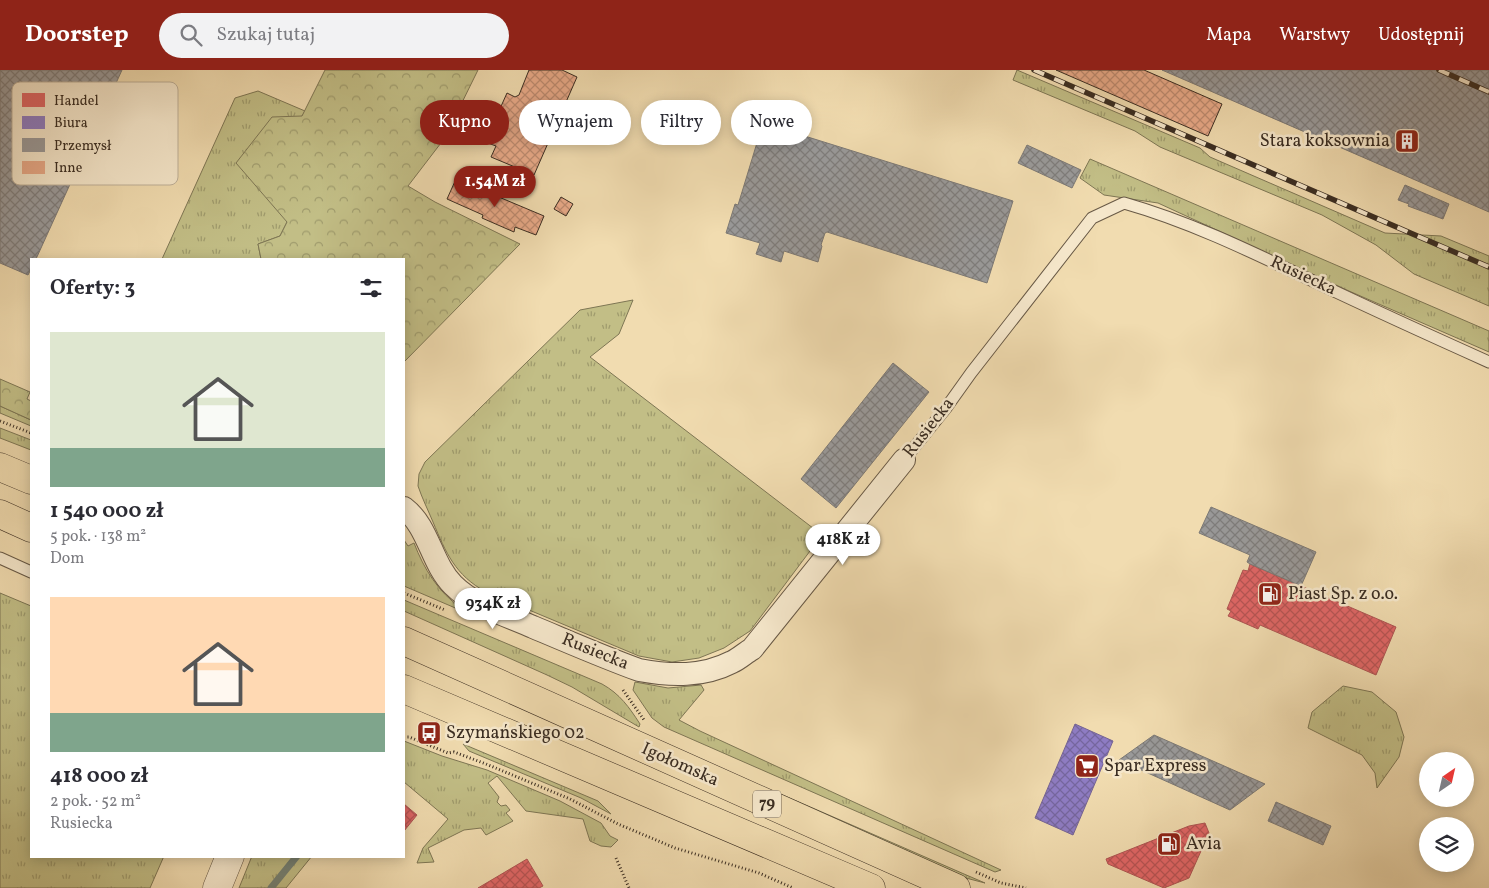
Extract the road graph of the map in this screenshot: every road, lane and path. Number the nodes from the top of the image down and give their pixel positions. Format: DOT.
graph roads {
  1 [pos="1489,362"];
  2 [pos="0,421"];
  3 [pos="30,433"];
  4 [pos="904,460"];
  5 [pos="0,467"];
  6 [pos="30,480"];
  7 [pos="405,509"];
  8 [pos="0,514"];
  9 [pos="30,528"];
  10 [pos="0,558"];
  11 [pos="30,572"];
  12 [pos="405,593"];
  13 [pos="448,612"];
  14 [pos="405,641"];
  15 [pos="619,686"];
  16 [pos="405,689"];
  17 [pos="650,725"];
  18 [pos="405,737"];
  19 [pos="229,858"];
  20 [pos="616,858"];
  21 [pos="965,879"];
  22 [pos="217,888"];
  23 [pos="629,888"];
  24 [pos="793,888"];
  25 [pos="871,888"];
  26 [pos="1026,888"];
  1 -- 4 [label="lane, Rusiecka"];
  2 -- 3 [label="path"];
  4 -- 7 [label="street, Rusiecka"];
  5 -- 6 [label="main road"];
  8 -- 9 [label="main road"];
  10 -- 11 [label="lane"];
  12 -- 13 [label="path"];
  14 -- 21 [label="main road, Igołomska / 79"];
  15 -- 17 [label="path"];
  16 -- 25 [label="main road, Igołomska / 79"];
  18 -- 24 [label="path"];
  19 -- 22 [label="street"];
  20 -- 23 [label="path"];
  21 -- 26 [label="path"];
}
